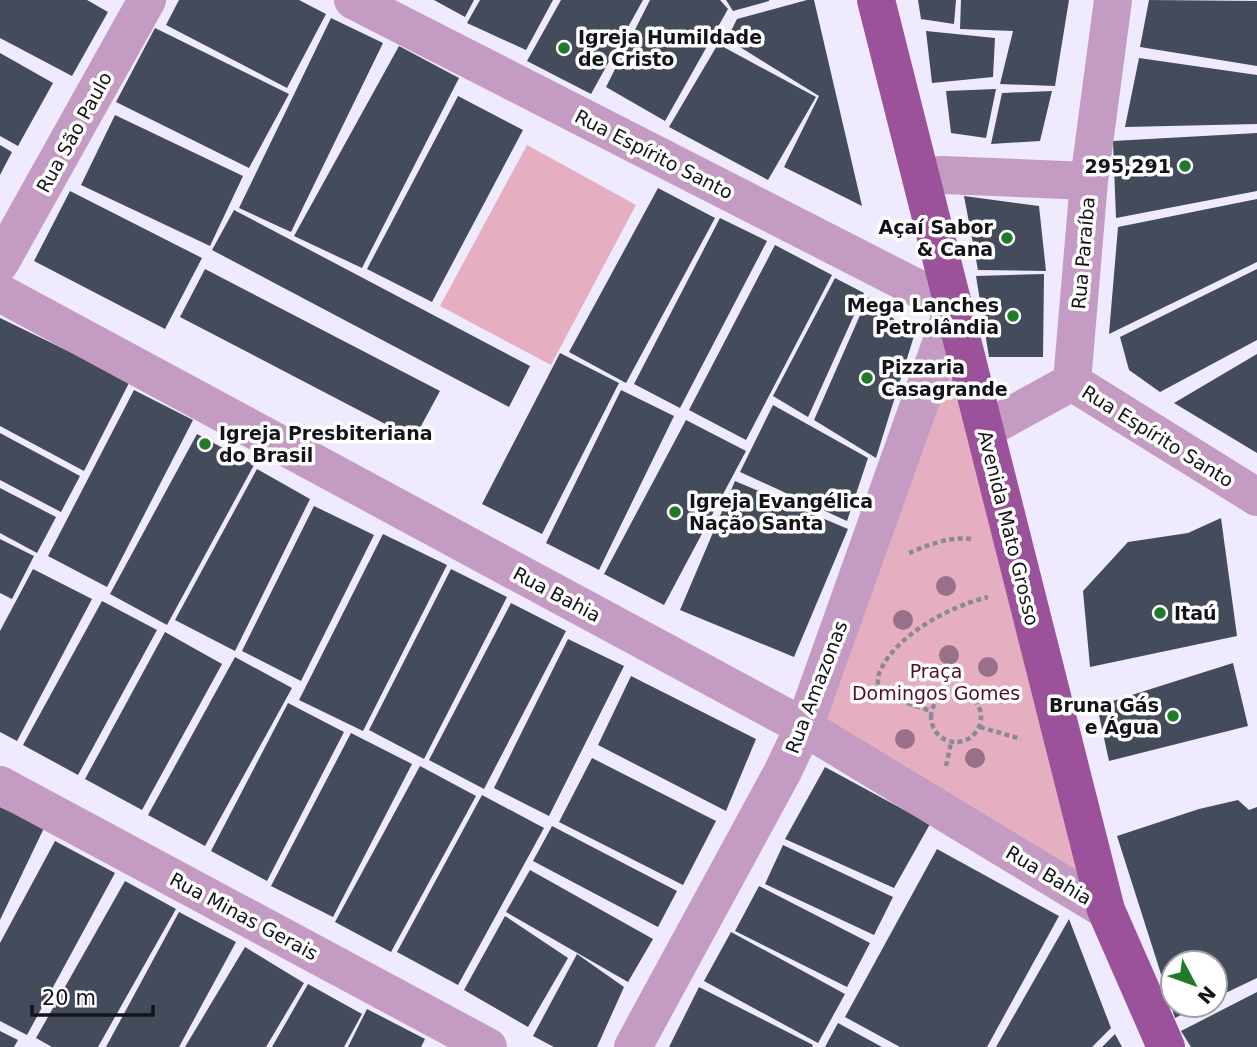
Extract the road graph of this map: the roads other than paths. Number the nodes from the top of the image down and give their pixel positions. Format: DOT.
graph roads {
  1 [pos="147,0"];
  2 [pos="353,0"];
  3 [pos="876,0"];
  4 [pos="1113,0"];
  5 [pos="921,176"];
  6 [pos="1088,181"];
  7 [pos="0,263"];
  8 [pos="0,293"];
  9 [pos="954,307"];
  10 [pos="1072,382"];
  11 [pos="984,426"];
  12 [pos="1257,497"];
  13 [pos="804,727"];
  14 [pos="0,785"];
  15 [pos="1106,909"];
  16 [pos="488,1047"];
  17 [pos="633,1047"];
  18 [pos="1166,1047"];
  1 -- 7 [label="street, Rua São Paulo"];
  2 -- 9 [label="street, Rua Espírito Santo"];
  3 -- 5 [label="main road, Avenida Mato Grosso"];
  4 -- 6 [label="street, Rua Paraíba"];
  5 -- 6 [label="street"];
  5 -- 9 [label="main road, Avenida Mato Grosso"];
  6 -- 10 [label="street, Rua Paraíba"];
  8 -- 13 [label="street, Rua Bahia"];
  9 -- 11 [label="main road, Avenida Mato Grosso"];
  9 -- 13 [label="street, Rua Amazonas"];
  10 -- 11 [label="street, Rua Espírito Santo"];
  10 -- 12 [label="street, Rua Espírito Santo"];
  11 -- 15 [label="main road, Avenida Mato Grosso"];
  13 -- 15 [label="street, Rua Bahia"];
  13 -- 17 [label="street, Rua Amazonas"];
  14 -- 16 [label="street, Rua Minas Gerais"];
  15 -- 18 [label="main road, Avenida Mato Grosso"];
}
